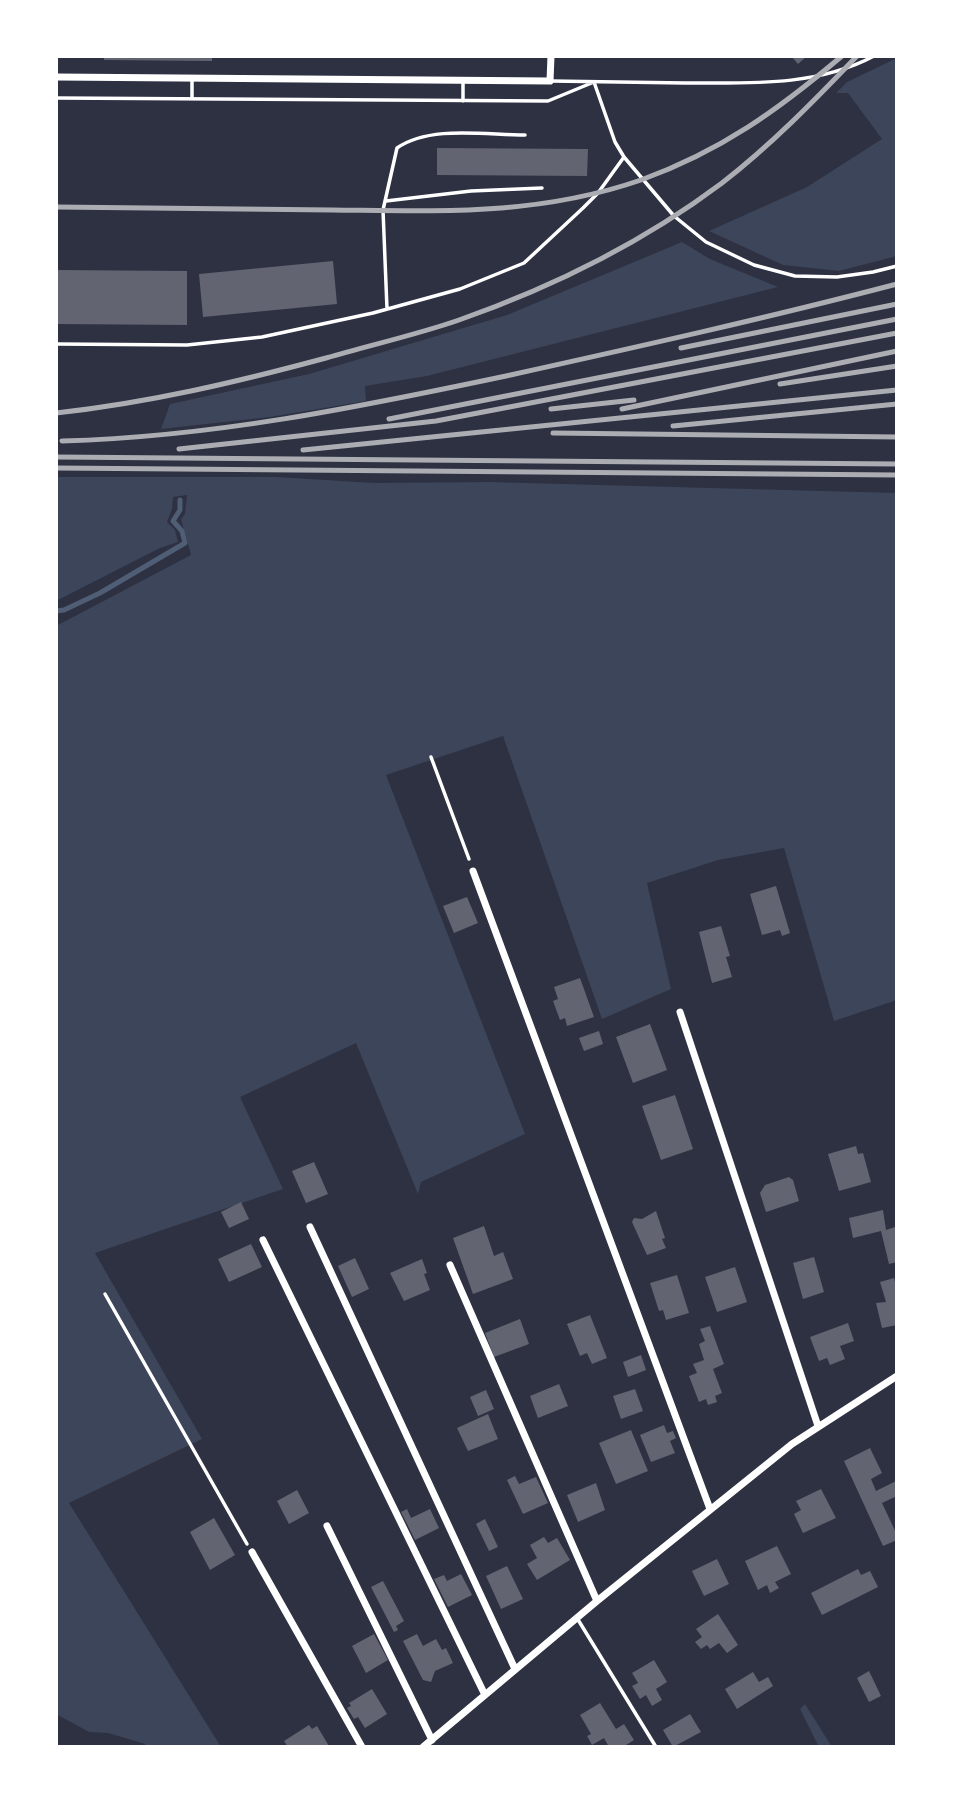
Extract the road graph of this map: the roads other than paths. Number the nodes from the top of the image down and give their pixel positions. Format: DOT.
graph roads {
  1 [pos="551,56"];
  2 [pos="874,56"];
  3 [pos="56,77"];
  4 [pos="192,78"];
  5 [pos="463,80"];
  6 [pos="550,81"];
  7 [pos="594,82"];
  8 [pos="56,98"];
  9 [pos="192,99"];
  10 [pos="463,100"];
  11 [pos="525,135"];
  12 [pos="624,156"];
  13 [pos="542,188"];
  14 [pos="386,201"];
  15 [pos="897,266"];
  16 [pos="387,309"];
  17 [pos="56,344"];
  18 [pos="473,871"];
  19 [pos="680,1012"];
  20 [pos="310,1227"];
  21 [pos="263,1240"];
  22 [pos="450,1265"];
  23 [pos="897,1377"];
  24 [pos="818,1426"];
  25 [pos="710,1509"];
  26 [pos="327,1526"];
  27 [pos="252,1552"];
  28 [pos="597,1601"];
  29 [pos="577,1618"];
  30 [pos="515,1669"];
  31 [pos="485,1695"];
  32 [pos="432,1740"];
  33 [pos="362,1747"];
  34 [pos="423,1747"];
  35 [pos="656,1747"];
  1 -- 6 [label="street"];
  2 -- 7 [label="lane"];
  3 -- 4 [label="street"];
  4 -- 5 [label="street"];
  4 -- 9 [label="lane"];
  5 -- 6 [label="street"];
  5 -- 10 [label="lane"];
  6 -- 7 [label="lane"];
  7 -- 10 [label="lane"];
  7 -- 12 [label="lane"];
  8 -- 9 [label="lane"];
  9 -- 10 [label="lane"];
  11 -- 14 [label="lane"];
  12 -- 15 [label="lane"];
  12 -- 16 [label="lane"];
  13 -- 14 [label="lane"];
  14 -- 16 [label="lane"];
  16 -- 17 [label="lane"];
  18 -- 25 [label="street"];
  19 -- 24 [label="street"];
  20 -- 30 [label="street"];
  21 -- 31 [label="street"];
  22 -- 28 [label="street"];
  23 -- 24 [label="street"];
  24 -- 25 [label="street"];
  25 -- 28 [label="street"];
  26 -- 32 [label="street"];
  27 -- 33 [label="street"];
  28 -- 29 [label="street"];
  29 -- 30 [label="street"];
  29 -- 35 [label="lane"];
  30 -- 31 [label="street"];
  31 -- 32 [label="street"];
  32 -- 34 [label="street"];
}
